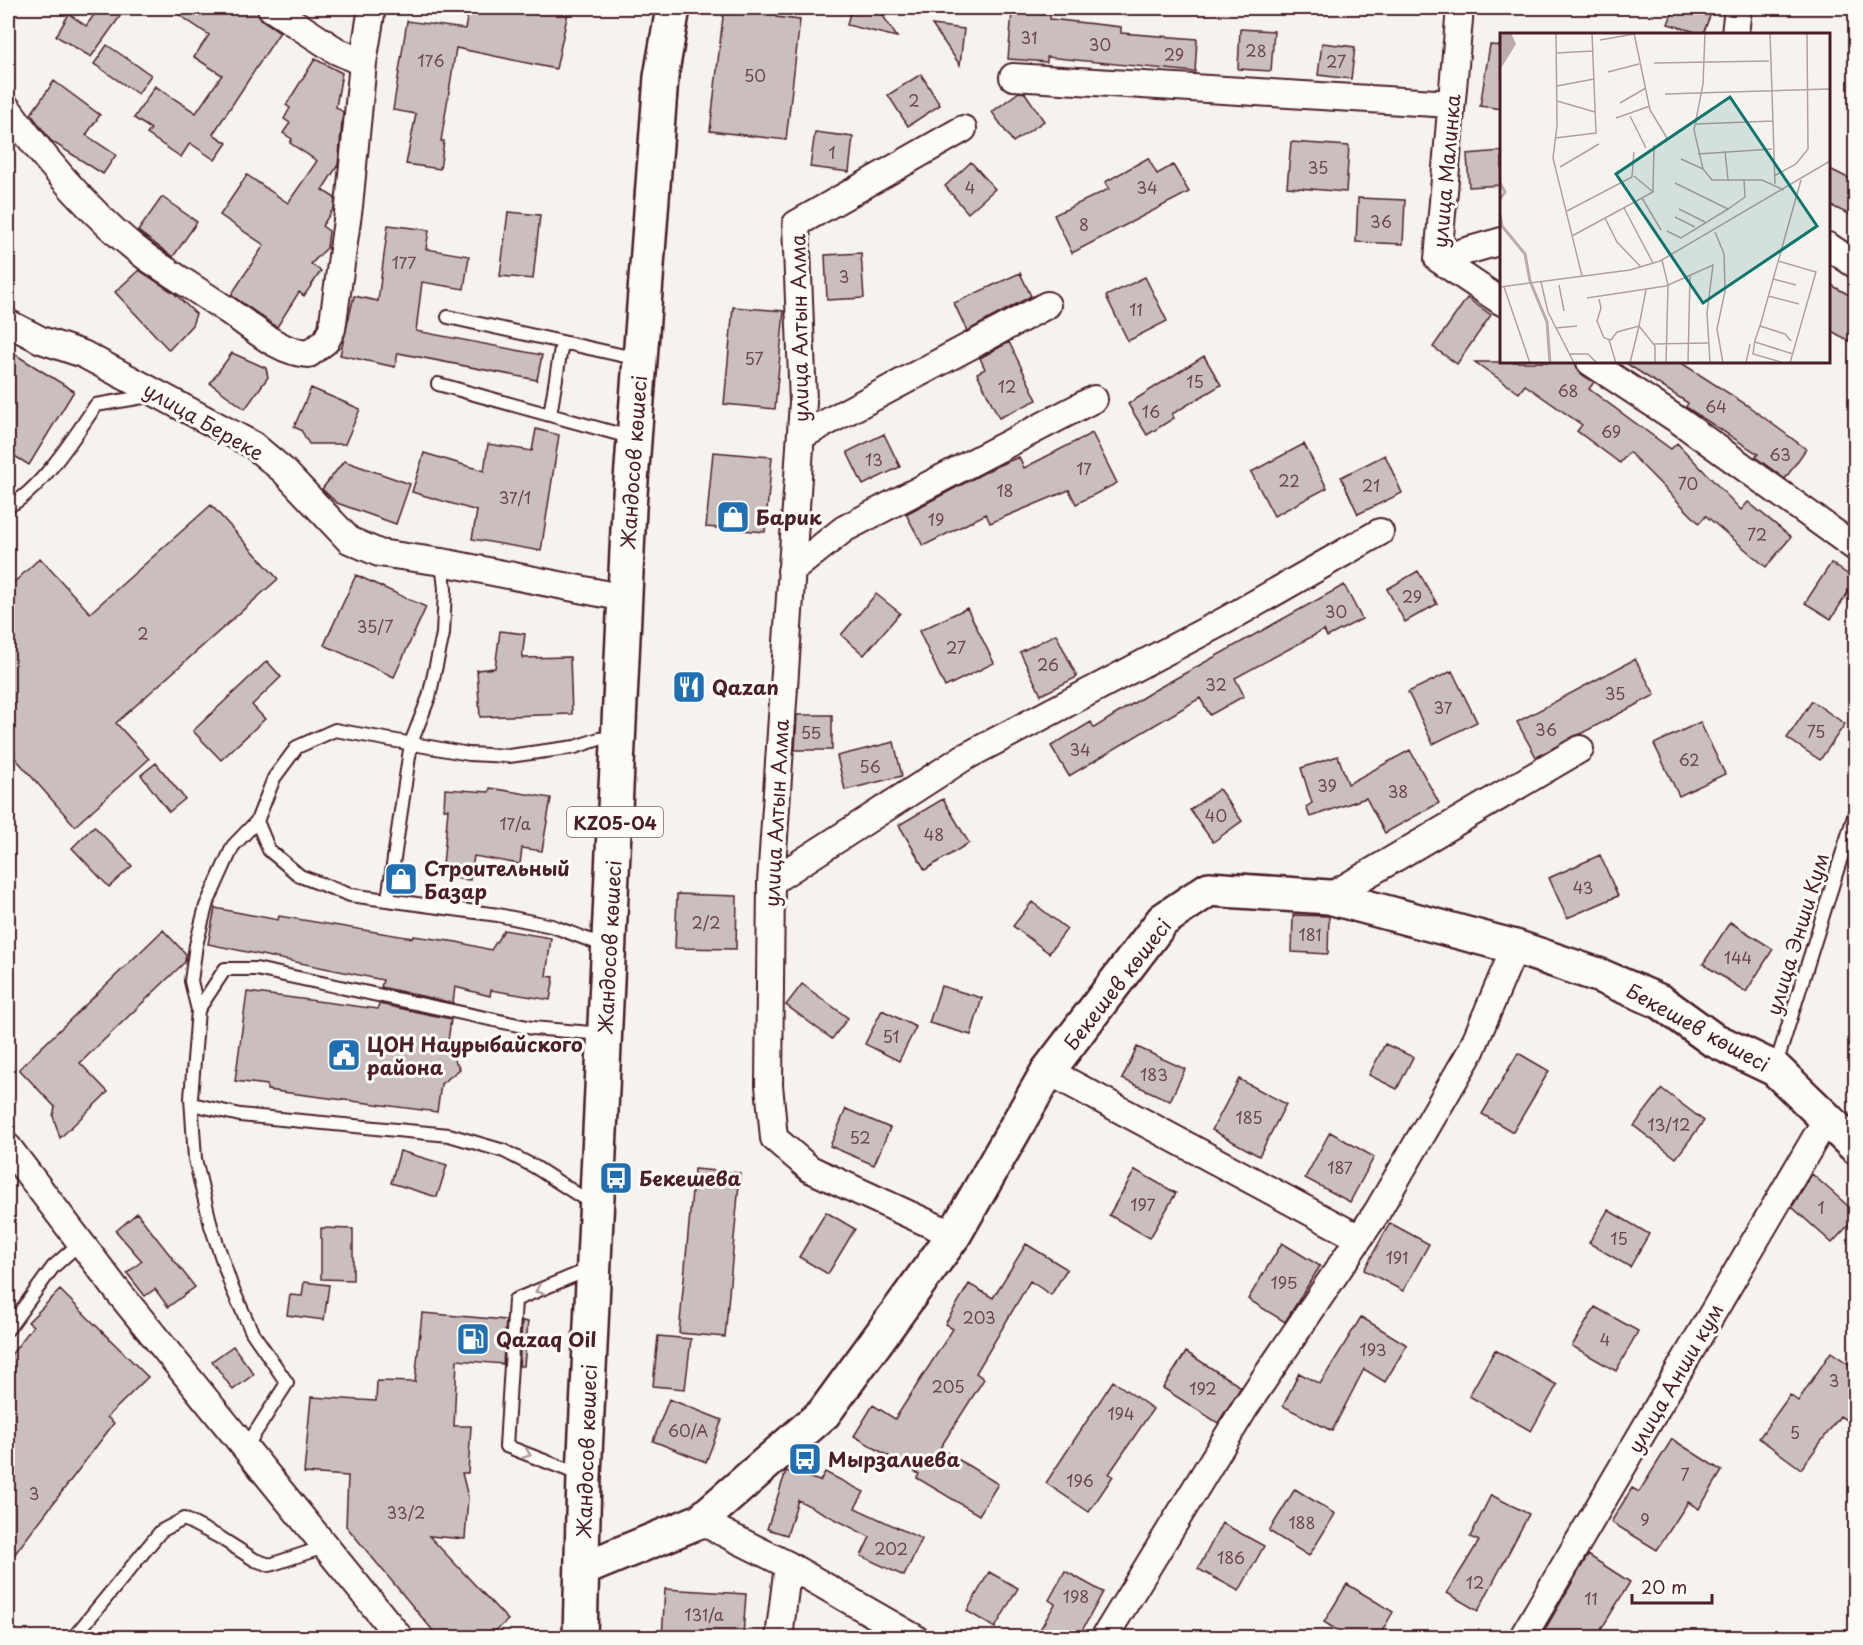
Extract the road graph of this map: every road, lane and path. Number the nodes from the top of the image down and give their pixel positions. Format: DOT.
graph roads {
  1 [pos="271,8"];
  2 [pos="372,8"];
  3 [pos="673,8"];
  4 [pos="1460,8"];
  5 [pos="1738,8"];
  6 [pos="1735,33"];
  7 [pos="363,63"];
  8 [pos="1013,76"];
  9 [pos="1451,104"];
  10 [pos="8,109"];
  11 [pos="963,129"];
  12 [pos="1500,242"];
  13 [pos="1830,247"];
  14 [pos="1438,260"];
  15 [pos="1856,265"];
  16 [pos="1500,301"];
  17 [pos="1047,305"];
  18 [pos="448,317"];
  19 [pos="8,323"];
  20 [pos="562,342"];
  21 [pos="640,359"];
  22 [pos="1591,363"];
  23 [pos="438,384"];
  24 [pos="159,394"];
  25 [pos="1094,399"];
  26 [pos="550,415"];
  27 [pos="801,436"];
  28 [pos="634,438"];
  29 [pos="8,506"];
  30 [pos="1380,532"];
  31 [pos="1856,548"];
  32 [pos="442,562"];
  33 [pos="791,571"];
  34 [pos="626,598"];
  35 [pos="619,737"];
  36 [pos="411,743"];
  37 [pos="1580,749"];
  38 [pos="1856,810"];
  39 [pos="257,821"];
  40 [pos="771,882"];
  41 [pos="1329,897"];
  42 [pos="388,900"];
  43 [pos="1515,947"];
  44 [pos="609,948"];
  45 [pos="198,1010"];
  46 [pos="604,1034"];
  47 [pos="1775,1069"];
  48 [pos="1048,1071"];
  49 [pos="192,1104"];
  50 [pos="1827,1118"];
  51 [pos="8,1147"];
  52 [pos="1856,1147"];
  53 [pos="596,1207"];
  54 [pos="954,1235"];
  55 [pos="1359,1238"];
  56 [pos="81,1242"];
  57 [pos="593,1267"];
  58 [pos="8,1329"];
  59 [pos="246,1447"];
  60 [pos="584,1476"];
  61 [pos="700,1521"];
  62 [pos="328,1546"];
  63 [pos="788,1565"];
  64 [pos="583,1569"];
  65 [pos="73,1638"];
  66 [pos="400,1638"];
  67 [pos="580,1638"];
  68 [pos="779,1638"];
  69 [pos="915,1638"];
  70 [pos="1104,1638"];
  71 [pos="1522,1638"];
  1 -- 7 [label="street"];
  2 -- 7 [label="street"];
  3 -- 21 [label="main road, Жандосов көшесі / KZ05-04"];
  4 -- 9 [label="street, улица Малинка"];
  5 -- 6 [label="street"];
  7 -- 10 [label="street"];
  8 -- 9 [label="street"];
  9 -- 14 [label="street, улица Малинка"];
  11 -- 27 [label="street, улица Алтын Алма"];
  12 -- 14 [label="street"];
  13 -- 15 [label="street"];
  14 -- 16 [label="street, улица Малинка"];
  17 -- 27 [label="street"];
  18 -- 20 [label="lane"];
  19 -- 24 [label="street, улица Береке"];
  20 -- 21 [label="lane"];
  20 -- 26 [label="lane"];
  21 -- 28 [label="main road, Жандосов көшесі / KZ05-04"];
  22 -- 31 [label="street"];
  23 -- 26 [label="lane"];
  24 -- 29 [label="lane"];
  24 -- 32 [label="street, улица Береке"];
  25 -- 33 [label="street"];
  26 -- 28 [label="lane"];
  27 -- 33 [label="street, улица Алтын Алма"];
  28 -- 34 [label="main road, Жандосов көшесі / KZ05-04"];
  30 -- 40 [label="street"];
  32 -- 34 [label="street, улица Береке"];
  32 -- 36 [label="lane"];
  33 -- 40 [label="street, улица Алтын Алма"];
  34 -- 35 [label="main road, Жандосов көшесі / KZ05-04"];
  35 -- 36 [label="lane"];
  35 -- 44 [label="main road, Жандосов көшесі / KZ05-04"];
  36 -- 39 [label="lane"];
  36 -- 42 [label="lane"];
  37 -- 41 [label="street"];
  38 -- 47 [label="lane, улица Энши Кум"];
  39 -- 42 [label="lane"];
  39 -- 45 [label="lane"];
  40 -- 54 [label="street, улица Алтын Алма"];
  41 -- 43 [label="main road, Бекешев көшесі"];
  41 -- 48 [label="main road, Бекешев көшесі"];
  42 -- 44 [label="lane"];
  43 -- 47 [label="main road, Бекешев көшесі"];
  43 -- 55 [label="street"];
  44 -- 46 [label="main road, Жандосов көшесі / KZ05-04"];
  45 -- 46 [label="lane"];
  45 -- 49 [label="lane"];
  46 -- 53 [label="main road, Жандосов көшесі / KZ05-04"];
  47 -- 50 [label="main road, Бекешев көшесі"];
  48 -- 54 [label="main road, Бекешев көшесі"];
  48 -- 55 [label="street"];
  49 -- 53 [label="lane"];
  49 -- 59 [label="lane"];
  50 -- 52 [label="main road, Бекешев көшесі"];
  50 -- 71 [label="street, улица Анши кум"];
  51 -- 56 [label="street"];
  53 -- 57 [label="main road, Жандосов көшесі / KZ05-04"];
  54 -- 61 [label="main road, Бекешев көшесі"];
  55 -- 70 [label="street"];
  56 -- 58 [label="lane"];
  56 -- 59 [label="street"];
  57 -- 60 [label="main road, Жандосов көшесі / KZ05-04"];
  57 -- 60 [label="lane, one-way"];
  59 -- 62 [label="street"];
  60 -- 64 [label="main road, Жандосов көшесі / KZ05-04"];
  61 -- 63 [label="street"];
  61 -- 64 [label="main road, Бекешев көшесі"];
  62 -- 65 [label="lane"];
  62 -- 66 [label="street"];
  63 -- 68 [label="street"];
  63 -- 69 [label="street"];
  64 -- 67 [label="main road, Жандосов көшесі / KZ05-04"];
}
